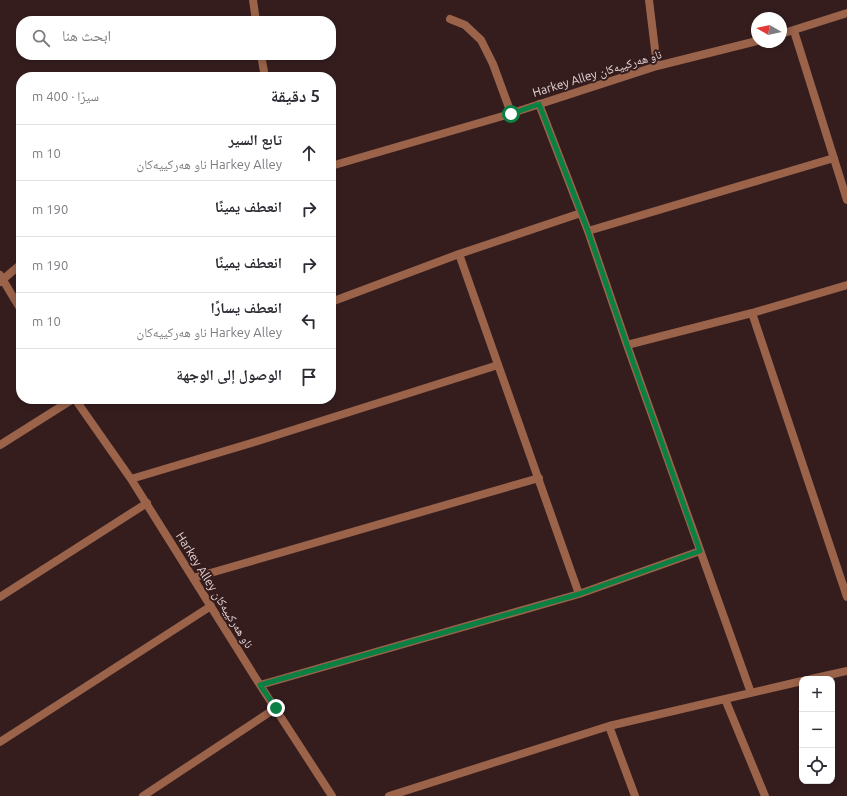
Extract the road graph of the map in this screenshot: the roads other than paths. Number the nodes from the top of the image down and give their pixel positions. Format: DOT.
graph roads {
  1 [pos="253,0"];
  2 [pos="649,0"];
  3 [pos="847,13"];
  4 [pos="255,16"];
  5 [pos="450,19"];
  6 [pos="794,31"];
  7 [pos="787,33"];
  8 [pos="751,42"];
  9 [pos="262,60"];
  10 [pos="657,66"];
  11 [pos="264,72"];
  12 [pos="539,104"];
  13 [pos="511,114"];
  14 [pos="834,158"];
  15 [pos="336,165"];
  16 [pos="847,200"];
  17 [pos="581,213"];
  18 [pos="588,231"];
  19 [pos="459,254"];
  20 [pos="16,268"];
  21 [pos="1,279"];
  22 [pos="847,285"];
  23 [pos="336,300"];
  24 [pos="16,302"];
  25 [pos="752,313"];
  26 [pos="627,345"];
  27 [pos="498,365"];
  28 [pos="66,404"];
  29 [pos="78,404"];
  30 [pos="0,445"];
  31 [pos="539,478"];
  32 [pos="131,479"];
  33 [pos="147,503"];
  34 [pos="700,551"];
  35 [pos="193,578"];
  36 [pos="579,594"];
  37 [pos="0,597"];
  38 [pos="847,597"];
  39 [pos="211,606"];
  40 [pos="847,671"];
  41 [pos="824,676"];
  42 [pos="799,682"];
  43 [pos="260,685"];
  44 [pos="752,693"];
  45 [pos="725,699"];
  46 [pos="276,708"];
  47 [pos="609,726"];
  48 [pos="0,742"];
  49 [pos="143,796"];
  50 [pos="332,796"];
  51 [pos="389,796"];
  52 [pos="635,796"];
  53 [pos="765,796"];
  1 -- 4 [label="street"];
  2 -- 10 [label="street"];
  3 -- 6 [label="street"];
  5 -- 13 [label="street"];
  6 -- 7 [label="street"];
  6 -- 14 [label="street"];
  8 -- 10 [label="street, Harkey Alley ناو هەركييەكان"];
  9 -- 11 [label="street"];
  10 -- 12 [label="street, Harkey Alley ناو هەركييەكان"];
  12 -- 13 [label="street, Harkey Alley ناو هەركييەكان"];
  12 -- 17 [label="street"];
  13 -- 15 [label="street, Harkey Alley ناو هەركييەكان"];
  14 -- 16 [label="street"];
  14 -- 18 [label="street"];
  17 -- 18 [label="street"];
  17 -- 19 [label="street"];
  18 -- 26 [label="street"];
  19 -- 23 [label="street"];
  19 -- 27 [label="street"];
  20 -- 21 [label="street"];
  21 -- 24 [label="street"];
  22 -- 25 [label="street"];
  25 -- 26 [label="street"];
  25 -- 38 [label="street"];
  26 -- 34 [label="street"];
  27 -- 31 [label="street"];
  27 -- 32 [label="street"];
  28 -- 30 [label="street"];
  29 -- 32 [label="street, Harkey Alley ناو هەركييەكان"];
  31 -- 35 [label="street"];
  31 -- 36 [label="street"];
  32 -- 33 [label="street, Harkey Alley ناو هەركييەكان"];
  33 -- 35 [label="street, Harkey Alley ناو هەركييەكان"];
  33 -- 37 [label="street"];
  34 -- 36 [label="street"];
  34 -- 44 [label="street"];
  35 -- 39 [label="street, Harkey Alley ناو هەركييەكان"];
  36 -- 43 [label="street"];
  39 -- 43 [label="street, Harkey Alley ناو هەركييەكان"];
  39 -- 48 [label="street"];
  40 -- 41 [label="street"];
  42 -- 44 [label="street"];
  43 -- 46 [label="street, Harkey Alley ناو هەركييەكان"];
  44 -- 45 [label="street"];
  45 -- 47 [label="street"];
  45 -- 53 [label="street"];
  46 -- 49 [label="street"];
  46 -- 50 [label="street, Harkey Alley ناو هەركييەكان"];
  47 -- 51 [label="street"];
  47 -- 52 [label="street"];
}
